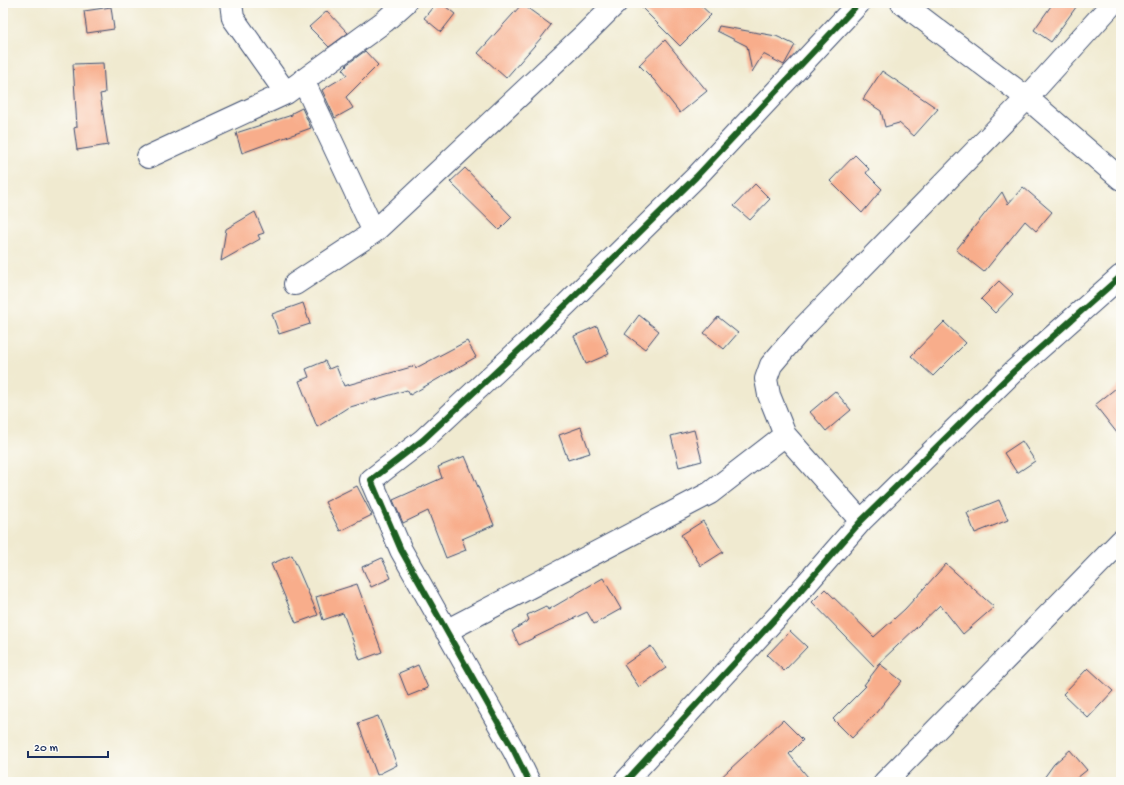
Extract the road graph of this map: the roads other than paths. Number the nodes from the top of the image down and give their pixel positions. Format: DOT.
graph roads {
  1 [pos="231,3"];
  2 [pos="405,3"];
  3 [pos="616,3"];
  4 [pos="859,3"];
  5 [pos="902,3"];
  6 [pos="1113,3"];
  7 [pos="295,87"];
  8 [pos="1027,98"];
  9 [pos="148,157"];
  10 [pos="1121,179"];
  11 [pos="374,232"];
  12 [pos="1121,276"];
  13 [pos="295,284"];
  14 [pos="784,435"];
  15 [pos="861,521"];
  16 [pos="1121,541"];
  17 [pos="446,631"];
  18 [pos="529,782"];
  19 [pos="625,782"];
  20 [pos="885,782"];
  1 -- 7 [label="street"];
  2 -- 7 [label="street"];
  3 -- 11 [label="street"];
  4 -- 17 [label="street"];
  5 -- 8 [label="street"];
  6 -- 8 [label="street"];
  7 -- 9 [label="street"];
  7 -- 11 [label="street"];
  8 -- 10 [label="street"];
  8 -- 14 [label="street"];
  11 -- 13 [label="street"];
  12 -- 15 [label="street"];
  14 -- 15 [label="street"];
  14 -- 17 [label="street"];
  15 -- 19 [label="street"];
  16 -- 20 [label="street"];
  17 -- 18 [label="street"];
}
